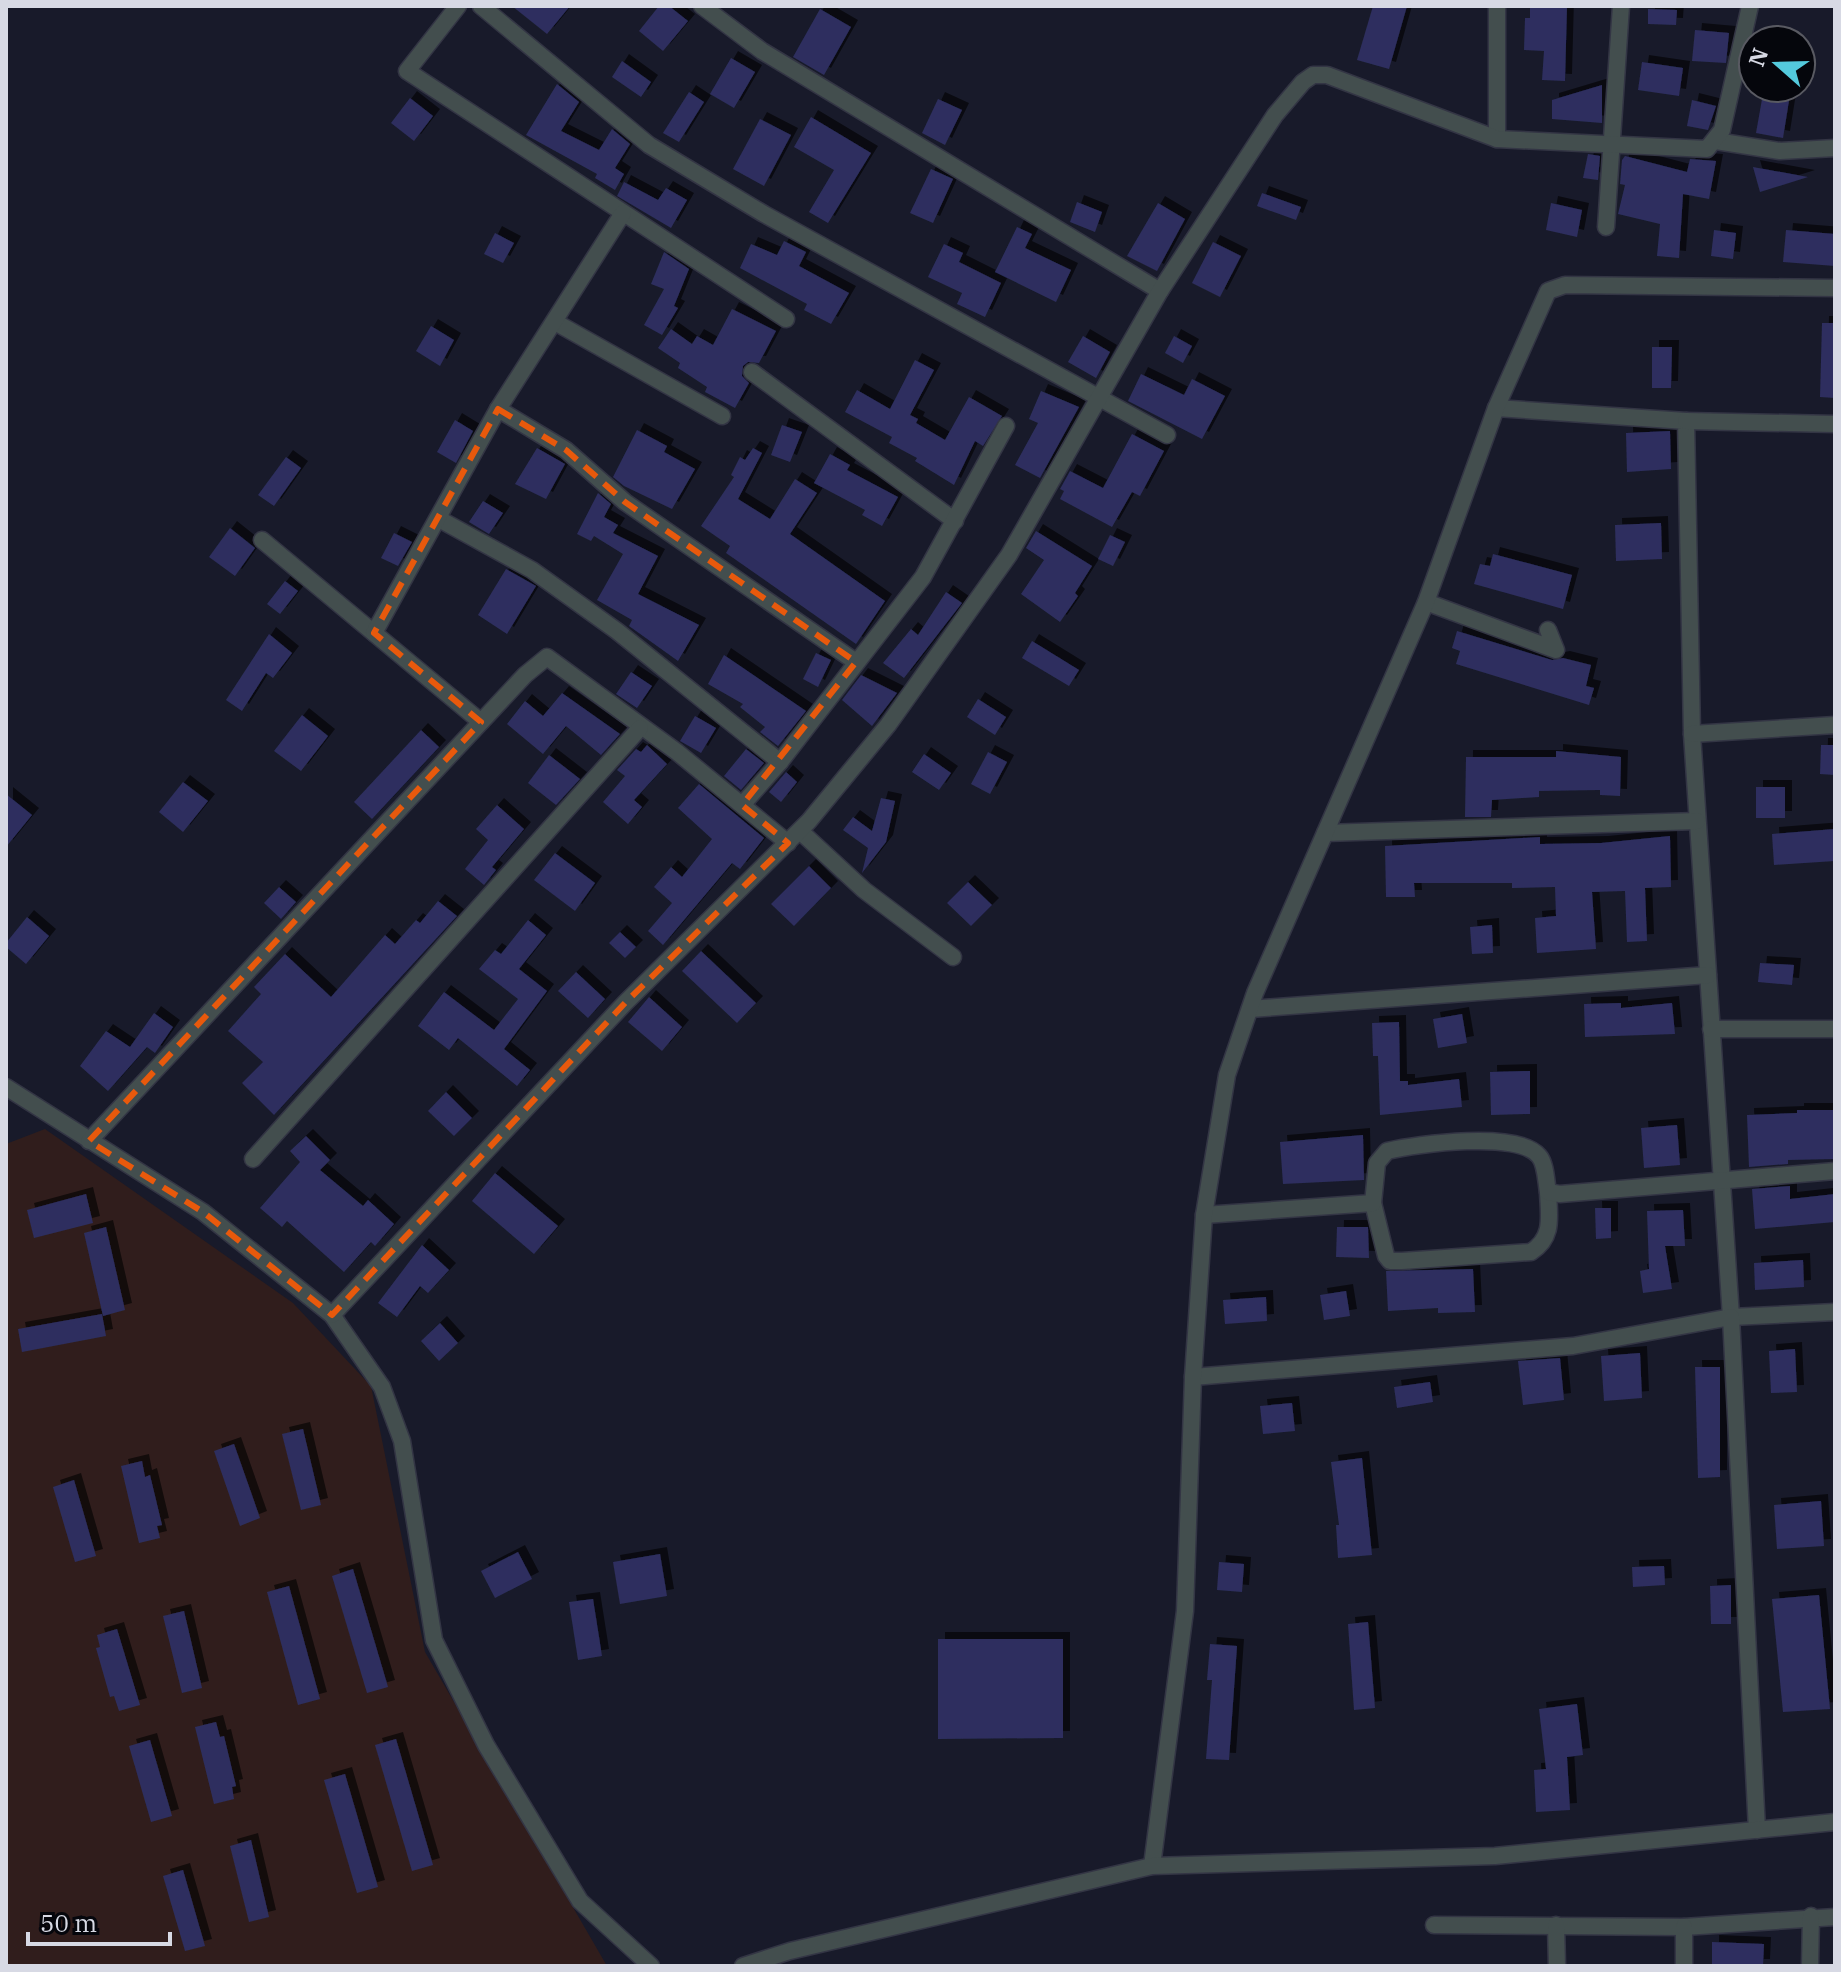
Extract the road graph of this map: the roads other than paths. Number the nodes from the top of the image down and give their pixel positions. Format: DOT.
graph roads {
  1 [pos="458,6"];
  2 [pos="481,6"];
  3 [pos="702,6"];
  4 [pos="1497,6"];
  5 [pos="1621,6"];
  6 [pos="1750,6"];
  7 [pos="1497,139"];
  8 [pos="1716,141"];
  9 [pos="1610,144"];
  10 [pos="1835,148"];
  11 [pos="623,213"];
  12 [pos="1606,227"];
  13 [pos="1835,288"];
  14 [pos="1160,291"];
  15 [pos="786,319"];
  16 [pos="555,322"];
  17 [pos="752,372"];
  18 [pos="1099,397"];
  19 [pos="1496,408"];
  20 [pos="498,409"];
  21 [pos="722,416"];
  22 [pos="1686,421"];
  23 [pos="1835,424"];
  24 [pos="1006,426"];
  25 [pos="1167,435"];
  26 [pos="439,519"];
  27 [pos="955,521"];
  28 [pos="262,540"];
  29 [pos="1426,602"];
  30 [pos="1548,630"];
  31 [pos="374,633"];
  32 [pos="856,662"];
  33 [pos="481,722"];
  34 [pos="1835,725"];
  35 [pos="640,728"];
  36 [pos="1692,734"];
  37 [pos="780,762"];
  38 [pos="742,805"];
  39 [pos="1697,821"];
  40 [pos="1325,833"];
  41 [pos="794,837"];
  42 [pos="953,957"];
  43 [pos="1708,975"];
  44 [pos="1250,1009"];
  45 [pos="1711,1029"];
  46 [pos="1835,1029"];
  47 [pos="6,1087"];
  48 [pos="89,1141"];
  49 [pos="253,1159"];
  50 [pos="1835,1171"];
  51 [pos="1721,1179"];
  52 [pos="1548,1192"];
  53 [pos="1373,1203"];
  54 [pos="1204,1215"];
  55 [pos="1835,1312"];
  56 [pos="332,1315"];
  57 [pos="1731,1317"];
  58 [pos="1193,1377"];
  59 [pos="1835,1822"];
  60 [pos="1757,1830"];
  61 [pos="1152,1866"];
  62 [pos="1811,1916"];
  63 [pos="1835,1917"];
  64 [pos="1434,1925"];
  65 [pos="1556,1925"];
  66 [pos="1684,1927"];
  67 [pos="651,1966"];
  68 [pos="743,1966"];
  69 [pos="1557,1966"];
  70 [pos="1684,1966"];
  71 [pos="1810,1966"];
  1 -- 11 [label="street"];
  2 -- 18 [label="street"];
  3 -- 14 [label="street"];
  4 -- 7 [label="street"];
  5 -- 9 [label="street"];
  6 -- 8 [label="street"];
  7 -- 9 [label="street"];
  7 -- 14 [label="street"];
  8 -- 9 [label="street"];
  8 -- 10 [label="street"];
  9 -- 12 [label="street"];
  11 -- 15 [label="street"];
  11 -- 16 [label="street"];
  13 -- 19 [label="street"];
  14 -- 18 [label="street"];
  16 -- 20 [label="street"];
  16 -- 21 [label="street"];
  17 -- 27 [label="street"];
  18 -- 25 [label="street"];
  18 -- 41 [label="street"];
  19 -- 22 [label="street"];
  19 -- 29 [label="street"];
  20 -- 26 [label="street"];
  20 -- 32 [label="street"];
  22 -- 23 [label="street"];
  22 -- 36 [label="street"];
  24 -- 27 [label="street"];
  26 -- 31 [label="street"];
  26 -- 37 [label="street"];
  27 -- 32 [label="street"];
  28 -- 31 [label="street"];
  29 -- 30 [label="street"];
  29 -- 40 [label="street"];
  31 -- 33 [label="street"];
  32 -- 37 [label="street"];
  33 -- 35 [label="street"];
  33 -- 48 [label="street"];
  34 -- 36 [label="street"];
  35 -- 38 [label="street"];
  35 -- 49 [label="street"];
  36 -- 39 [label="street"];
  37 -- 38 [label="street"];
  38 -- 41 [label="street"];
  39 -- 40 [label="street"];
  39 -- 43 [label="street"];
  40 -- 44 [label="street"];
  41 -- 42 [label="street"];
  41 -- 56 [label="street"];
  43 -- 44 [label="street"];
  43 -- 45 [label="street"];
  44 -- 54 [label="street"];
  45 -- 46 [label="street"];
  45 -- 51 [label="street"];
  47 -- 48 [label="street"];
  48 -- 56 [label="street"];
  50 -- 51 [label="street"];
  51 -- 52 [label="street"];
  51 -- 57 [label="street"];
  52 -- 53 [label="street"];
  52 -- 53 [label="street"];
  53 -- 54 [label="street"];
  54 -- 58 [label="street"];
  55 -- 57 [label="street"];
  56 -- 67 [label="street"];
  57 -- 58 [label="street"];
  57 -- 60 [label="street"];
  58 -- 61 [label="street"];
  59 -- 60 [label="street"];
  60 -- 61 [label="street"];
  61 -- 68 [label="street"];
  62 -- 63 [label="street"];
  62 -- 66 [label="street"];
  62 -- 71 [label="street"];
  64 -- 65 [label="street"];
  65 -- 66 [label="street"];
  65 -- 69 [label="street"];
  66 -- 70 [label="street"];
}
